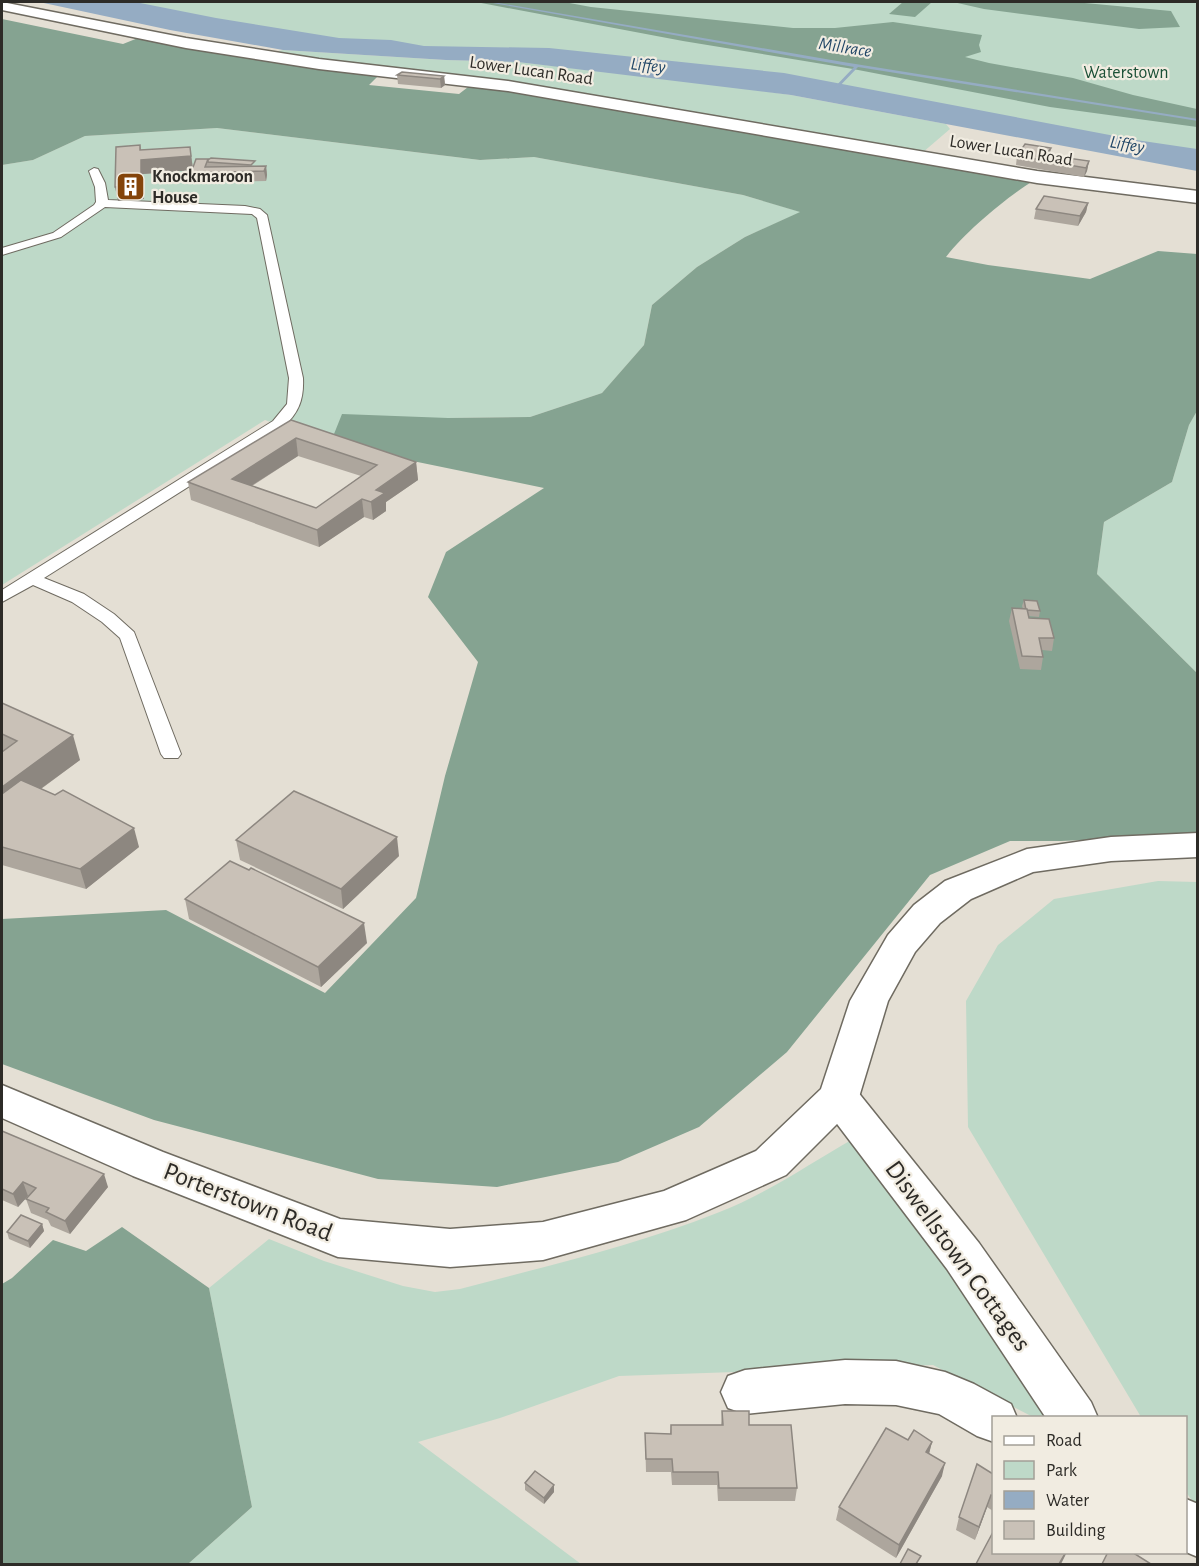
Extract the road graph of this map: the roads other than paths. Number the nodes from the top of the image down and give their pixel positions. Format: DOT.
graph roads {
  1 [pos="2,6"];
  2 [pos="94,171"];
  3 [pos="1197,197"];
  4 [pos="102,203"];
  5 [pos="2,252"];
  6 [pos="30,578"];
  7 [pos="2,597"];
  8 [pos="171,754"];
  9 [pos="1197,845"];
  10 [pos="839,1097"];
  11 [pos="2,1101"];
  12 [pos="745,1392"];
  13 [pos="1073,1416"];
  14 [pos="992,1419"];
  1 -- 3 [label="street, Lower Lucan Road"];
  2 -- 4 [label="lane"];
  4 -- 5 [label="lane"];
  4 -- 6 [label="lane"];
  6 -- 7 [label="lane"];
  6 -- 8 [label="lane"];
  9 -- 10 [label="street, Porterstown Road"];
  10 -- 11 [label="street, Porterstown Road"];
  10 -- 13 [label="street, Diswellstown Cottages"];
  12 -- 14 [label="street"];
}
